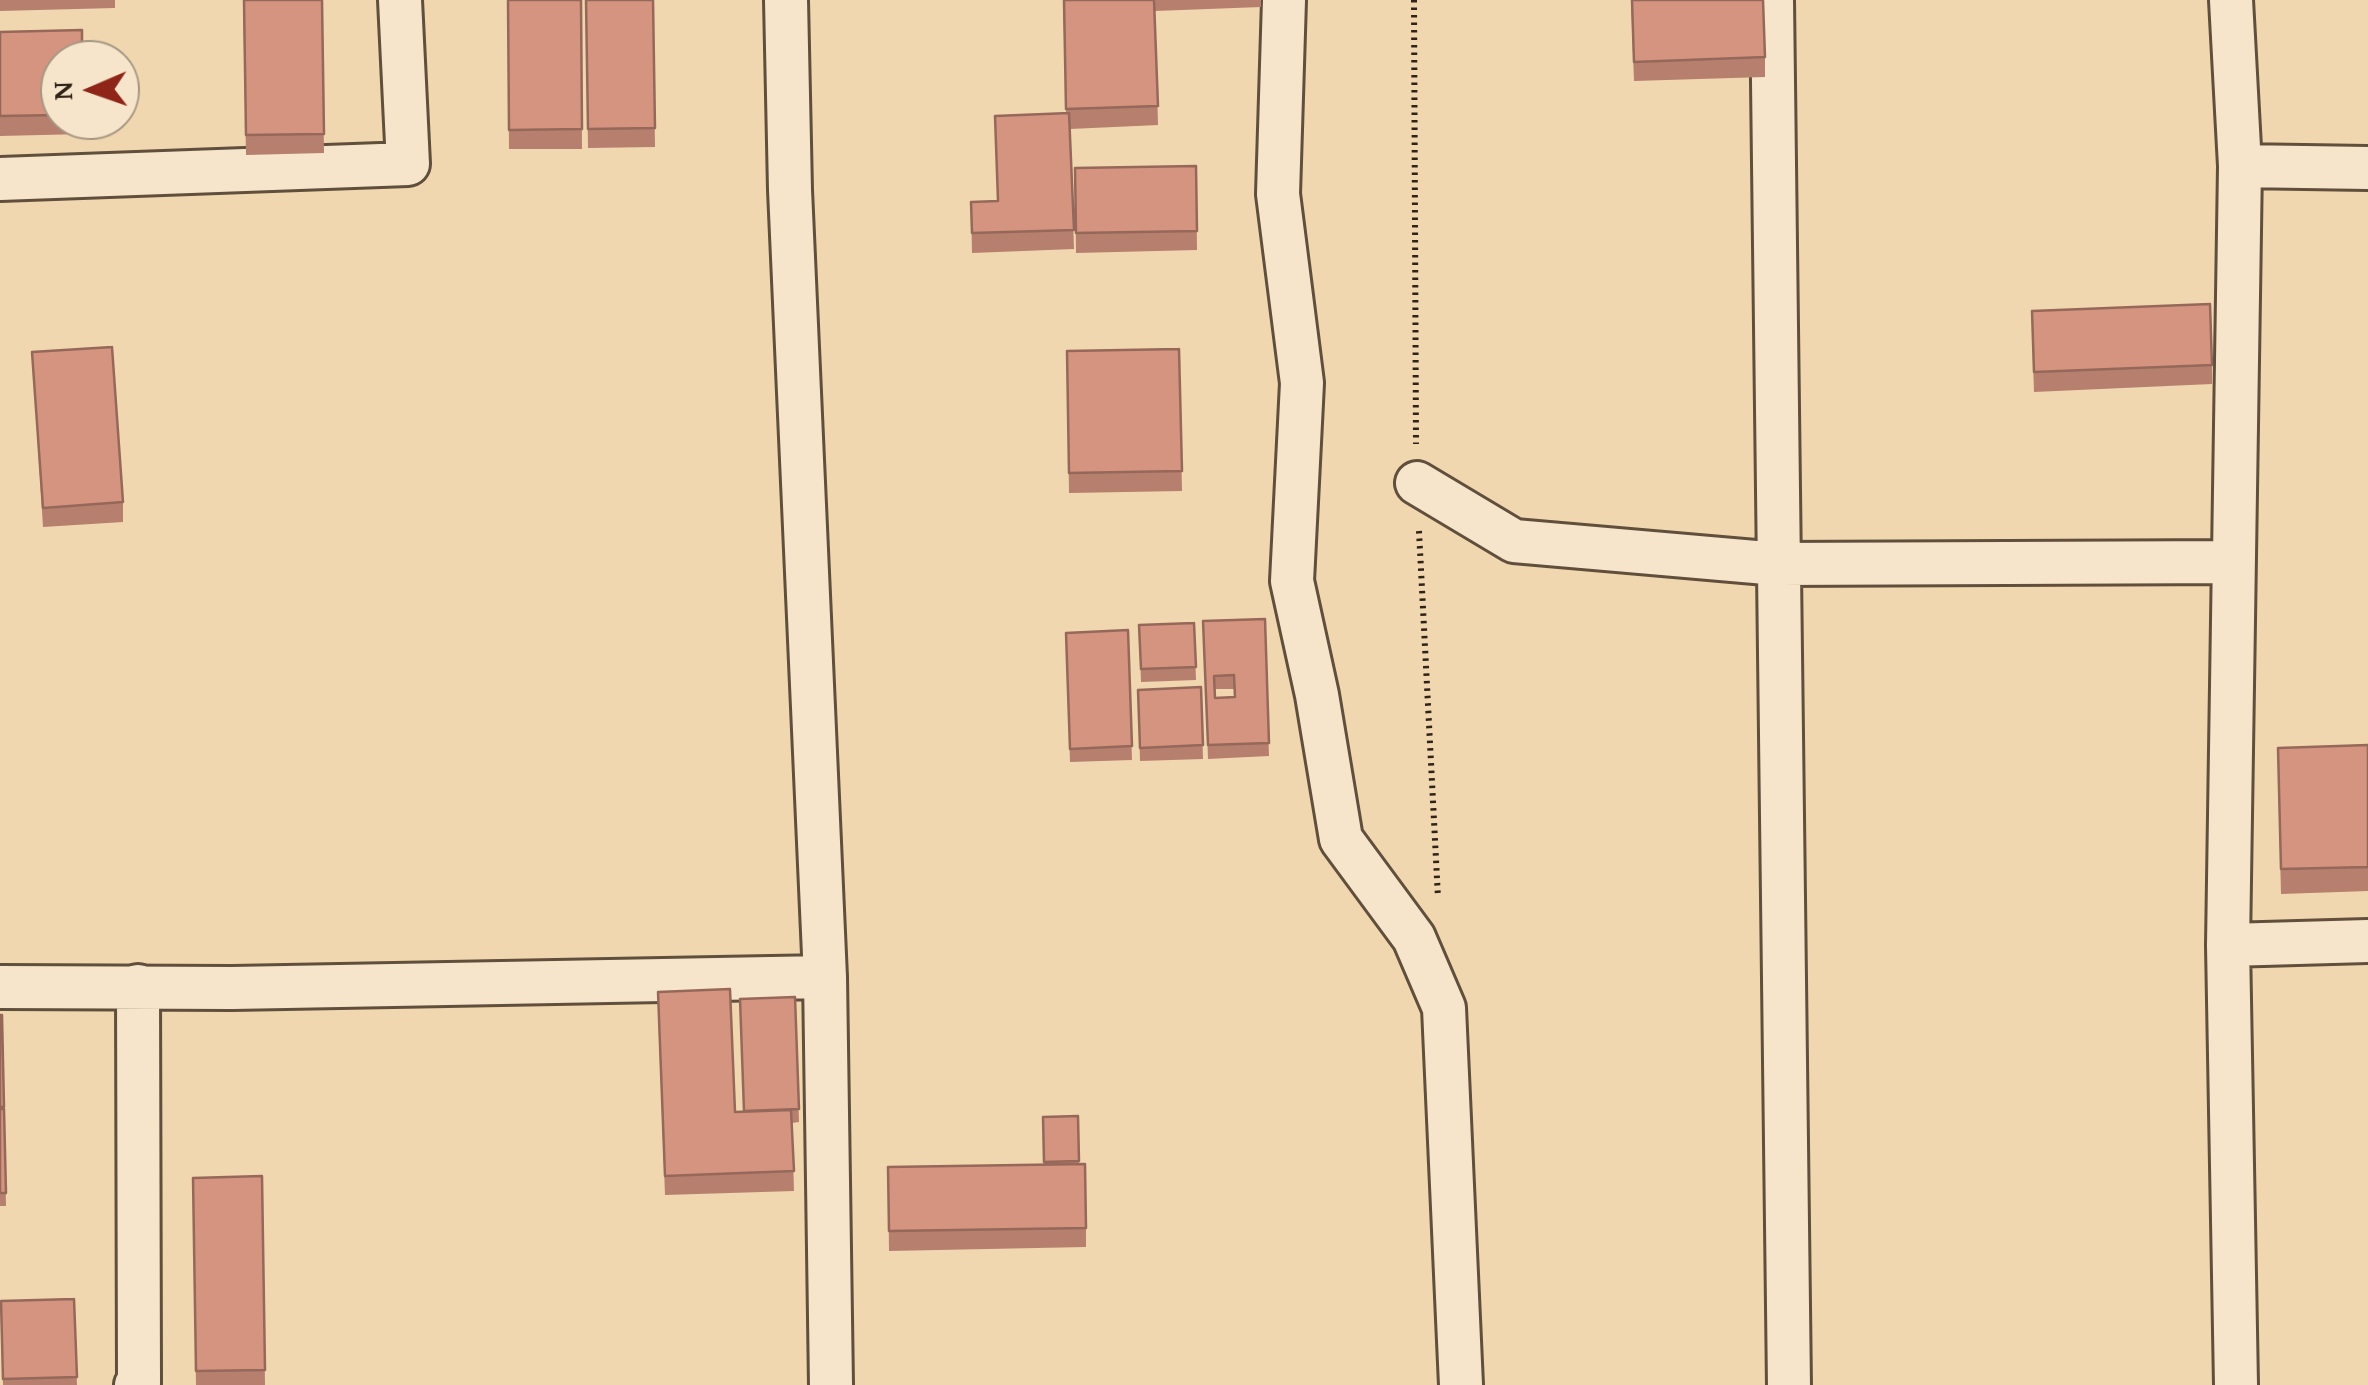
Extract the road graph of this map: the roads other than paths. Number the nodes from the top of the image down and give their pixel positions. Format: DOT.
graph roads {
  1 [pos="400,0"];
  2 [pos="786,0"];
  3 [pos="1284,0"];
  4 [pos="1772,0"];
  5 [pos="2231,0"];
  6 [pos="2240,166"];
  7 [pos="2368,168"];
  8 [pos="0,180"];
  9 [pos="1417,483"];
  10 [pos="2234,562"];
  11 [pos="1778,564"];
  12 [pos="2368,941"];
  13 [pos="2228,946"];
  14 [pos="825,977"];
  15 [pos="138,986"];
  16 [pos="0,988"];
  17 [pos="136,1385"];
  18 [pos="831,1385"];
  19 [pos="1461,1385"];
  20 [pos="1789,1385"];
  21 [pos="2236,1385"];
  1 -- 8 [label="street"];
  2 -- 14 [label="street"];
  3 -- 19 [label="street"];
  4 -- 11 [label="street"];
  5 -- 6 [label="street"];
  6 -- 7 [label="street"];
  6 -- 10 [label="street"];
  9 -- 11 [label="street"];
  10 -- 11 [label="street"];
  10 -- 13 [label="street"];
  11 -- 20 [label="street"];
  12 -- 13 [label="street"];
  13 -- 21 [label="street"];
  14 -- 15 [label="street"];
  14 -- 18 [label="street"];
  15 -- 16 [label="street"];
  15 -- 17 [label="street"];
}
